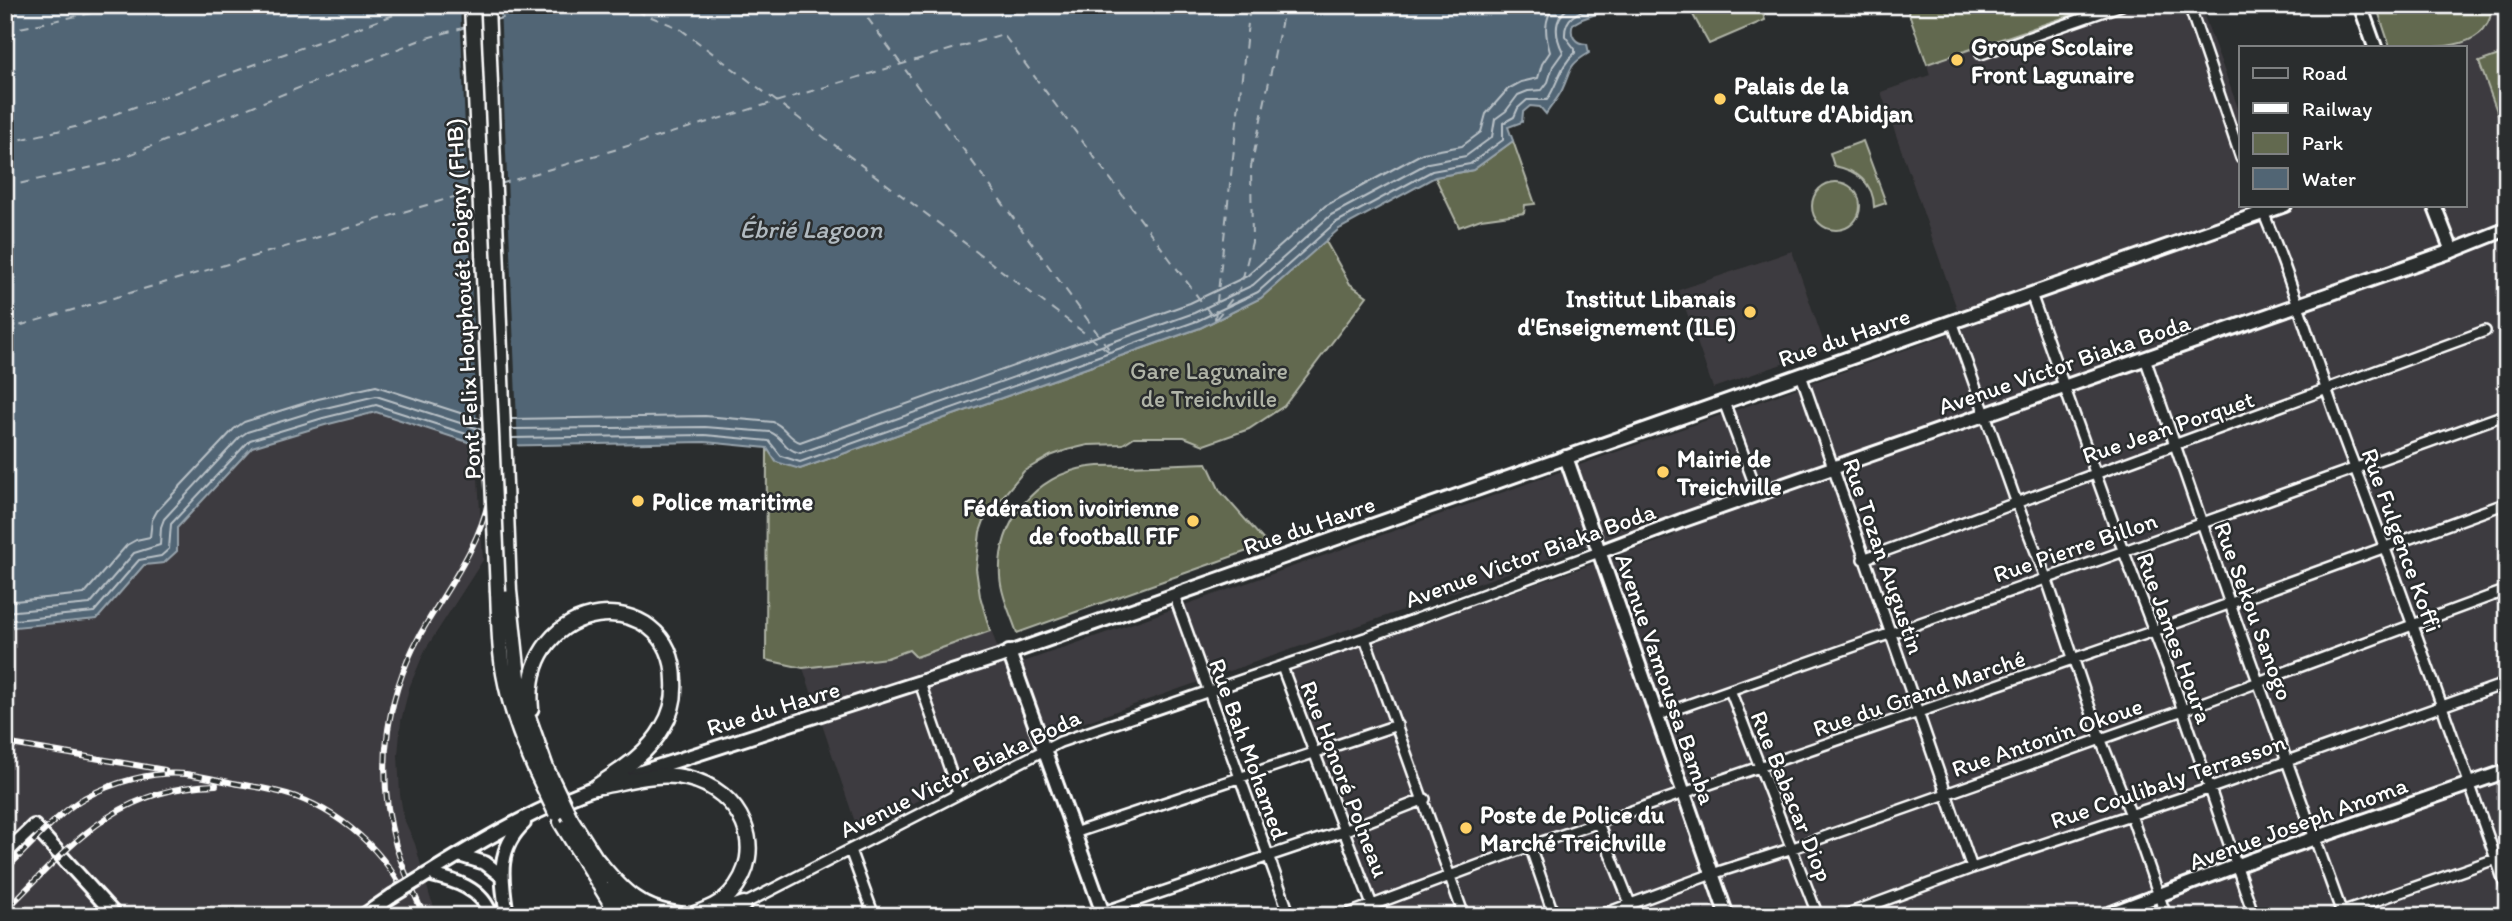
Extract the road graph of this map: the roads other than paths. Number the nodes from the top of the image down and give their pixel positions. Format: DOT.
graph roads {
  1 [pos="472,5"];
  2 [pos="487,5"];
  3 [pos="2122,5"];
  4 [pos="2189,5"];
  5 [pos="2360,5"];
  6 [pos="2375,46"];
  7 [pos="1981,54"];
  8 [pos="2239,152"];
  9 [pos="2279,206"];
  10 [pos="2434,206"];
  11 [pos="2261,209"];
  12 [pos="2507,229"];
  13 [pos="2452,251"];
  14 [pos="2031,294"];
  15 [pos="2298,303"];
  16 [pos="1952,321"];
  17 [pos="2485,331"];
  18 [pos="2145,358"];
  19 [pos="1801,375"];
  20 [pos="2064,386"];
  21 [pos="2327,390"];
  22 [pos="1724,402"];
  23 [pos="1985,414"];
  24 [pos="2507,414"];
  25 [pos="2175,444"];
  26 [pos="1566,457"];
  27 [pos="1833,468"];
  28 [pos="2355,468"];
  29 [pos="2095,473"];
  30 [pos="1758,494"];
  31 [pos="2016,502"];
  32 [pos="2507,503"];
  33 [pos="2202,523"];
  34 [pos="2384,548"];
  35 [pos="2123,551"];
  36 [pos="1599,552"];
  37 [pos="1863,559"];
  38 [pos="2047,580"];
  39 [pos="2507,590"];
  40 [pos="504,591"];
  41 [pos="1174,595"];
  42 [pos="2230,604"];
  43 [pos="2414,625"];
  44 [pos="2154,631"];
  45 [pos="1890,634"];
  46 [pos="1366,638"];
  47 [pos="1009,652"];
  48 [pos="2074,659"];
  49 [pos="1282,667"];
  50 [pos="2258,681"];
  51 [pos="920,683"];
  52 [pos="2507,683"];
  53 [pos="1730,690"];
  54 [pos="1208,692"];
  55 [pos="2442,706"];
  56 [pos="2183,710"];
  57 [pos="1919,714"];
  58 [pos="1656,716"];
  59 [pos="1397,725"];
  60 [pos="534,735"];
  61 [pos="2100,738"];
  62 [pos="1043,750"];
  63 [pos="1315,753"];
  64 [pos="2287,761"];
  65 [pos="1759,768"];
  66 [pos="542,770"];
  67 [pos="2507,771"];
  68 [pos="1240,779"];
  69 [pos="2471,784"];
  70 [pos="596,787"];
  71 [pos="2208,789"];
  72 [pos="1947,792"];
  73 [pos="958,793"];
  74 [pos="1684,793"];
  75 [pos="1424,799"];
  76 [pos="534,814"];
  77 [pos="2131,815"];
  78 [pos="565,820"];
  79 [pos="1598,823"];
  80 [pos="1343,831"];
  81 [pos="1074,834"];
  82 [pos="2315,838"];
  83 [pos="1530,846"];
  84 [pos="1793,848"];
  85 [pos="9,850"];
  86 [pos="850,850"];
  87 [pos="458,855"];
  88 [pos="1267,855"];
  89 [pos="2507,855"];
  90 [pos="596,859"];
  91 [pos="2496,859"];
  92 [pos="2236,866"];
  93 [pos="1972,868"];
  94 [pos="428,874"];
  95 [pos="1712,874"];
  96 [pos="502,876"];
  97 [pos="1451,876"];
  98 [pos="2507,890"];
  99 [pos="2159,895"];
  100 [pos="744,904"];
  101 [pos="1630,904"];
  102 [pos="1372,905"];
  103 [pos="616,913"];
  104 [pos="1104,914"];
  105 [pos="692,915"];
  106 [pos="2339,915"];
  107 [pos="116,916"];
  108 [pos="363,916"];
  109 [pos="491,916"];
  110 [pos="508,916"];
  111 [pos="632,916"];
  112 [pos="874,916"];
  113 [pos="1290,916"];
  114 [pos="1343,916"];
  115 [pos="1464,916"];
  116 [pos="1554,916"];
  117 [pos="1598,916"];
  118 [pos="1635,916"];
  119 [pos="1727,916"];
  120 [pos="1818,916"];
  121 [pos="1842,916"];
  122 [pos="2104,916"];
  123 [pos="2166,916"];
  124 [pos="2254,916"];
  1 -- 40 [label="main road, Pont Felix Houphouét Boigny (FHB), bridge"];
  2 -- 40 [label="main road, Pont Felix Houphouét Boigny (FHB)"];
  3 -- 7 [label="street"];
  4 -- 8 [label="street"];
  5 -- 6 [label="street"];
  9 -- 11 [label="street, Rue du Havre"];
  10 -- 13 [label="street"];
  11 -- 14 [label="street, Rue du Havre"];
  11 -- 15 [label="street, Rue Fulgence Koffi"];
  12 -- 13 [label="street, Avenue Victor Biaka Boda"];
  13 -- 15 [label="street, Avenue Victor Biaka Boda"];
  14 -- 16 [label="street, Rue du Havre"];
  14 -- 20 [label="street, Rue James Houra"];
  15 -- 18 [label="street, Avenue Victor Biaka Boda"];
  15 -- 21 [label="street, Rue Fulgence Koffi"];
  16 -- 19 [label="street, Rue du Havre"];
  16 -- 23 [label="street"];
  17 -- 21 [label="street, Rue Jean Porquet"];
  18 -- 20 [label="street, Avenue Victor Biaka Boda"];
  18 -- 25 [label="street, Rue Sekou Sanogo"];
  19 -- 22 [label="street, Rue du Havre"];
  19 -- 27 [label="street, Rue Tozan Augustin"];
  20 -- 23 [label="street, Avenue Victor Biaka Boda"];
  20 -- 29 [label="street, Rue James Houra"];
  21 -- 25 [label="street, Rue Jean Porquet"];
  21 -- 28 [label="street, Rue Fulgence Koffi"];
  22 -- 26 [label="street, Rue du Havre"];
  22 -- 30 [label="street"];
  23 -- 27 [label="street, Avenue Victor Biaka Boda"];
  23 -- 31 [label="street"];
  24 -- 28 [label="street, Rue Pierre Billon"];
  25 -- 29 [label="street, Rue Jean Porquet"];
  25 -- 33 [label="street, Rue Sekou Sanogo"];
  26 -- 36 [label="street, Avenue Vamoussa Bamba"];
  26 -- 41 [label="street, Rue du Havre"];
  27 -- 30 [label="street, Avenue Victor Biaka Boda"];
  27 -- 37 [label="street, Rue Tozan Augustin"];
  28 -- 33 [label="street, Rue Pierre Billon"];
  28 -- 34 [label="street, Rue Fulgence Koffi"];
  29 -- 31 [label="street, Rue Jean Porquet"];
  29 -- 35 [label="street, Rue James Houra"];
  30 -- 36 [label="street, Avenue Victor Biaka Boda"];
  31 -- 37 [label="street, Rue Jean Porquet"];
  31 -- 38 [label="street"];
  32 -- 34 [label="street, Rue du Grand Marché"];
  33 -- 35 [label="street, Rue Pierre Billon"];
  33 -- 42 [label="street, Rue Sekou Sanogo"];
  34 -- 42 [label="street, Rue du Grand Marché"];
  34 -- 43 [label="street, Rue Fulgence Koffi"];
  35 -- 38 [label="street, Rue Pierre Billon"];
  35 -- 44 [label="street, Rue James Houra"];
  36 -- 46 [label="street, Avenue Victor Biaka Boda"];
  36 -- 58 [label="street, Avenue Vamoussa Bamba"];
  37 -- 45 [label="street, Rue Tozan Augustin"];
  38 -- 45 [label="street, Rue Pierre Billon"];
  38 -- 48 [label="street"];
  39 -- 43 [label="street, Rue Antonin Okoue"];
  40 -- 60 [label="main road"];
  40 -- 66 [label="main road"];
  41 -- 47 [label="street, Rue du Havre"];
  41 -- 54 [label="street, Rue Bah Mohamed"];
  42 -- 44 [label="street, Rue du Grand Marché"];
  42 -- 50 [label="street, Rue Sekou Sanogo"];
  43 -- 50 [label="street, Rue Antonin Okoue"];
  43 -- 55 [label="street, Rue Fulgence Koffi"];
  44 -- 48 [label="street, Rue du Grand Marché"];
  44 -- 56 [label="street, Rue James Houra"];
  45 -- 53 [label="street, Rue Pierre Billon"];
  45 -- 57 [label="street, Rue Tozan Augustin"];
  46 -- 49 [label="street, Avenue Victor Biaka Boda"];
  46 -- 59 [label="street"];
  47 -- 51 [label="street, Rue du Havre"];
  47 -- 62 [label="street"];
  48 -- 57 [label="street, Rue du Grand Marché"];
  48 -- 61 [label="street"];
  49 -- 54 [label="street, Avenue Victor Biaka Boda"];
  49 -- 63 [label="street, Rue Honoré Polneau"];
  50 -- 56 [label="street, Rue Antonin Okoue"];
  50 -- 64 [label="street, Rue Sekou Sanogo"];
  51 -- 70 [label="street, Rue du Havre"];
  51 -- 73 [label="street"];
  52 -- 55 [label="street, Rue Coulibaly Terrasson"];
  53 -- 58 [label="street, Rue Pierre Billon"];
  53 -- 65 [label="street, Rue Babacar Diop"];
  54 -- 62 [label="street, Avenue Victor Biaka Boda"];
  54 -- 68 [label="street, Rue Bah Mohamed"];
  55 -- 64 [label="street, Rue Coulibaly Terrasson"];
  55 -- 69 [label="street, Rue Fulgence Koffi"];
  56 -- 61 [label="street, Rue Antonin Okoue"];
  56 -- 71 [label="street, Rue James Houra"];
  57 -- 65 [label="street, Rue du Grand Marché"];
  57 -- 72 [label="street, Rue Tozan Augustin"];
  58 -- 74 [label="street, Avenue Vamoussa Bamba"];
  59 -- 63 [label="street"];
  59 -- 75 [label="street"];
  60 -- 66 [label="main road"];
  60 -- 70 [label="main road"];
  61 -- 72 [label="street, Rue Antonin Okoue"];
  61 -- 77 [label="street"];
  62 -- 73 [label="street, Avenue Victor Biaka Boda"];
  62 -- 81 [label="street"];
  63 -- 68 [label="street"];
  63 -- 80 [label="street, Rue Honoré Polneau"];
  64 -- 71 [label="street, Rue Coulibaly Terrasson"];
  64 -- 82 [label="street, Rue Sekou Sanogo"];
  65 -- 74 [label="street, Rue du Grand Marché"];
  65 -- 84 [label="street, Rue Babacar Diop"];
  66 -- 78 [label="main road, bridge"];
  67 -- 69 [label="street, Avenue Joseph Anoma"];
  68 -- 81 [label="street"];
  68 -- 88 [label="street, Rue Bah Mohamed"];
  69 -- 82 [label="street, Avenue Joseph Anoma"];
  69 -- 91 [label="street, Rue Fulgence Koffi"];
  70 -- 76 [label="street, Rue du Havre"];
  70 -- 105 [label="main road"];
  71 -- 77 [label="street, Rue Coulibaly Terrasson"];
  71 -- 92 [label="street, Rue James Houra"];
  72 -- 84 [label="street, Rue Antonin Okoue"];
  72 -- 93 [label="street, Rue Tozan Augustin"];
  73 -- 86 [label="street, Avenue Victor Biaka Boda"];
  74 -- 79 [label="street, Rue du Grand Marché"];
  74 -- 95 [label="street, Avenue Vamoussa Bamba"];
  75 -- 80 [label="street"];
  75 -- 97 [label="street"];
  76 -- 87 [label="street, Rue du Havre"];
  76 -- 96 [label="street"];
  77 -- 93 [label="street, Rue Coulibaly Terrasson"];
  77 -- 99 [label="street"];
  78 -- 90 [label="main road"];
  78 -- 103 [label="main road"];
  79 -- 83 [label="street, Rue du Grand Marché"];
  79 -- 101 [label="street"];
  80 -- 88 [label="street"];
  80 -- 102 [label="street, Rue Honoré Polneau"];
  81 -- 104 [label="street"];
  82 -- 92 [label="street, Avenue Joseph Anoma"];
  82 -- 106 [label="street, Rue Sekou Sanogo"];
  83 -- 97 [label="street, Rue du Grand Marché"];
  83 -- 116 [label="street"];
  84 -- 95 [label="street, Rue Antonin Okoue"];
  84 -- 120 [label="street, Rue Babacar Diop"];
  85 -- 107 [label="street"];
  86 -- 100 [label="street, Avenue Victor Biaka Boda"];
  86 -- 112 [label="street"];
  87 -- 94 [label="street, Rue du Havre"];
  87 -- 96 [label="street"];
  88 -- 104 [label="street"];
  88 -- 113 [label="street, Rue Bah Mohamed"];
  89 -- 91 [label="street"];
  90 -- 105 [label="main road"];
  90 -- 111 [label="main road"];
  91 -- 98 [label="street, Rue Fulgence Koffi"];
  91 -- 106 [label="street"];
  92 -- 99 [label="street, Avenue Joseph Anoma"];
  92 -- 124 [label="street, Rue James Houra"];
  93 -- 121 [label="street, Rue Coulibaly Terrasson"];
  94 -- 108 [label="street, Rue du Havre, bridge"];
  94 -- 109 [label="street"];
  95 -- 101 [label="street, Rue Antonin Okoue"];
  95 -- 119 [label="street, Avenue Vamoussa Bamba"];
  96 -- 110 [label="street"];
  97 -- 102 [label="street, Rue du Grand Marché"];
  97 -- 115 [label="street"];
  99 -- 122 [label="street, Avenue Joseph Anoma"];
  99 -- 123 [label="street"];
  100 -- 105 [label="main road"];
  101 -- 117 [label="street, Rue Antonin Okoue"];
  101 -- 118 [label="street"];
  102 -- 114 [label="street, Rue du Grand Marché"];
}
